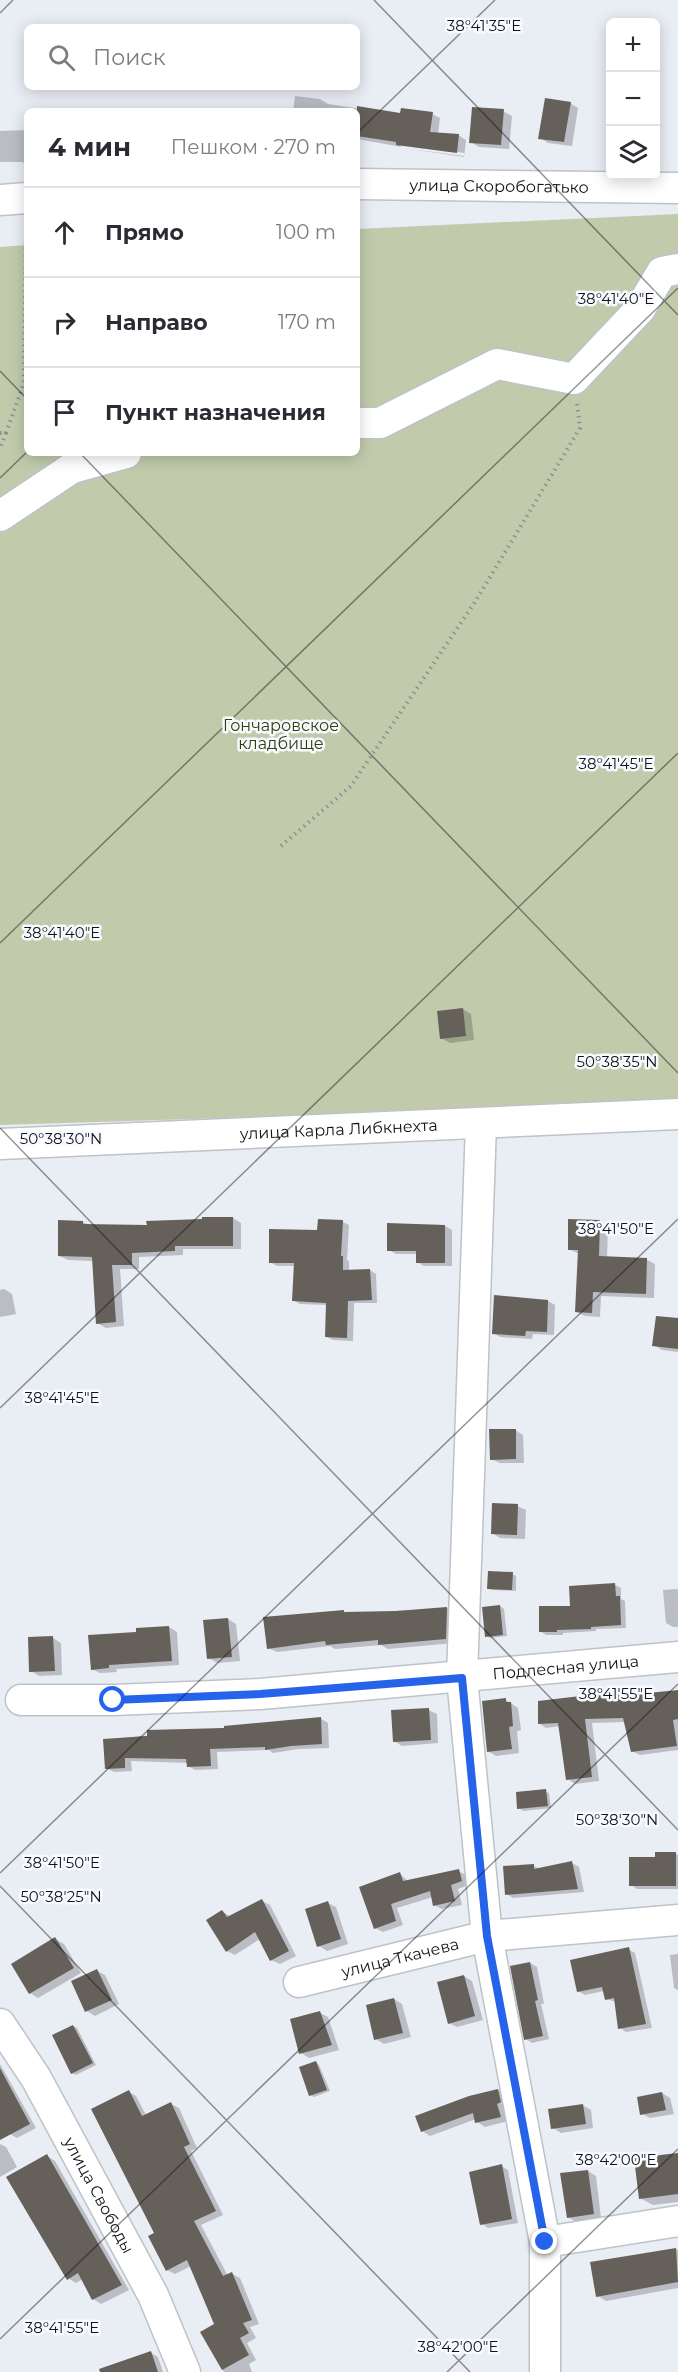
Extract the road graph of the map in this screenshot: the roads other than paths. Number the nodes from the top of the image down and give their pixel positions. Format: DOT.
graph roads {
  1 [pos="360,184"];
  2 [pos="678,188"];
  3 [pos="678,269"];
  4 [pos="360,423"];
  5 [pos="115,456"];
  6 [pos="0,516"];
  7 [pos="678,1114"];
  8 [pos="481,1123"];
  9 [pos="0,1144"];
  10 [pos="678,1657"];
  11 [pos="462,1678"];
  12 [pos="21,1700"];
  13 [pos="678,1920"];
  14 [pos="487,1936"];
  15 [pos="299,1982"];
  16 [pos="0,2024"];
  17 [pos="678,2221"];
  18 [pos="545,2242"];
  19 [pos="185,2372"];
  20 [pos="545,2372"];
  1 -- 2 [label="street, улица Скоробогатько"];
  3 -- 4 [label="street"];
  5 -- 6 [label="street"];
  7 -- 8 [label="street, улица Карла Либкнехта"];
  8 -- 9 [label="street, улица Карла Либкнехта"];
  8 -- 11 [label="street"];
  10 -- 11 [label="street, Подлесная улица"];
  11 -- 12 [label="street, Подлесная улица"];
  11 -- 14 [label="street"];
  13 -- 14 [label="street, улица Ткачева"];
  14 -- 15 [label="street, улица Ткачева"];
  14 -- 18 [label="street"];
  16 -- 19 [label="street, улица Свободы"];
  17 -- 18 [label="street"];
  18 -- 20 [label="street"];
}
